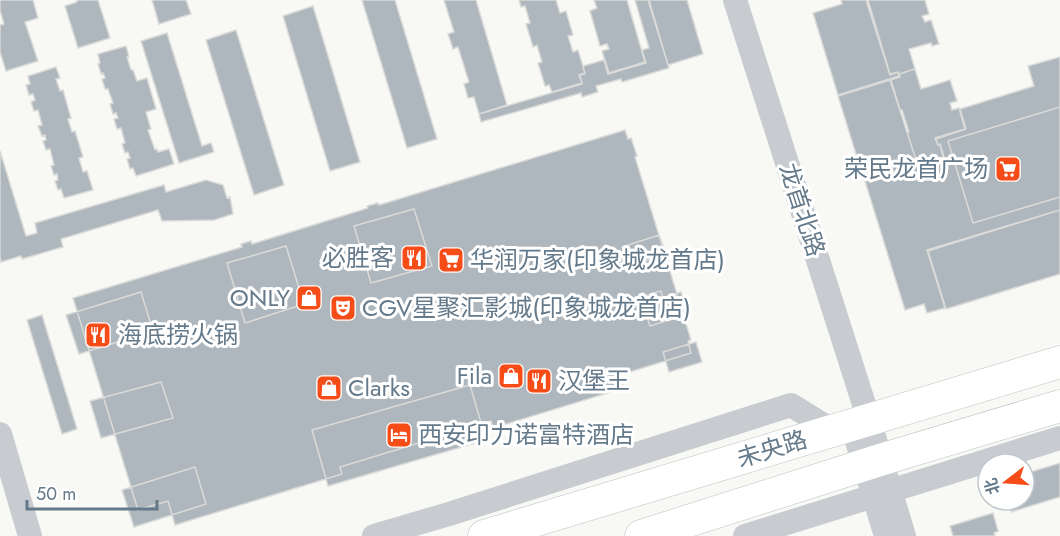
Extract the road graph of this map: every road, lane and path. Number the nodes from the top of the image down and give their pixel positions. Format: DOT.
graph roads {
  1 [pos="735,0"];
  2 [pos="1060,362"];
  3 [pos="1060,406"];
  4 [pos="852,425"];
  5 [pos="0,434"];
  6 [pos="1060,438"];
  7 [pos="872,463"];
  8 [pos="882,493"];
  9 [pos="30,536"];
  10 [pos="374,536"];
  11 [pos="484,536"];
  12 [pos="641,536"];
  13 [pos="745,536"];
  14 [pos="886,536"];
  15 [pos="904,536"];
  1 -- 4 [label="street, 龙首北路"];
  2 -- 4 [label="main road, 未央路"];
  3 -- 7 [label="main road, 未央路"];
  4 -- 7 [label="street, 龙首北路"];
  4 -- 10 [label="street"];
  4 -- 11 [label="main road, 未央路"];
  5 -- 9 [label="street"];
  6 -- 8 [label="street"];
  7 -- 8 [label="street, 龙首北路"];
  7 -- 12 [label="main road, 未央路"];
  8 -- 13 [label="street"];
  8 -- 14 [label="street"];
  8 -- 15 [label="street"];
}
